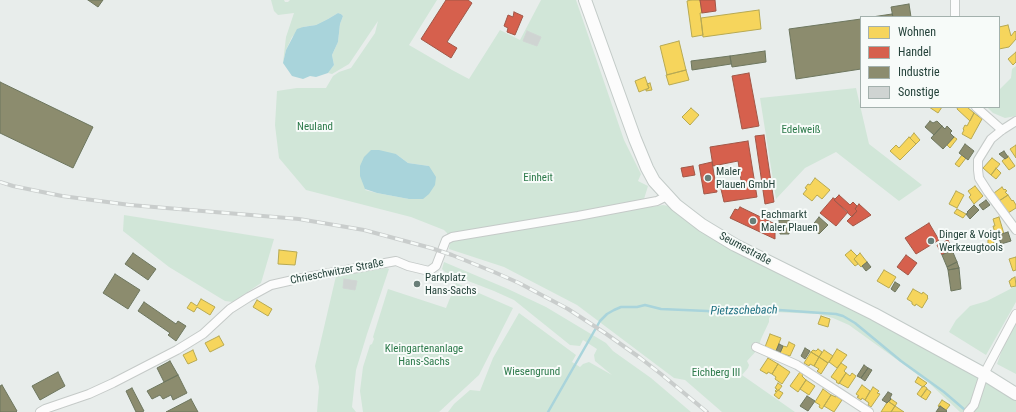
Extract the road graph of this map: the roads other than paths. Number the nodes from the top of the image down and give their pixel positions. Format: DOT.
graph roads {
  1 [pos="585,0"];
  2 [pos="955,0"];
  3 [pos="955,16"];
  4 [pos="977,108"];
  5 [pos="1016,121"];
  6 [pos="1002,130"];
  7 [pos="667,196"];
  8 [pos="1016,230"];
  9 [pos="1016,314"];
  10 [pos="756,347"];
  11 [pos="984,374"];
  12 [pos="1016,394"];
  13 [pos="40,412"];
  14 [pos="869,412"];
  15 [pos="968,412"];
  1 -- 7 [label="street, Seumestraße"];
  2 -- 3 [label="street"];
  4 -- 6 [label="street"];
  5 -- 6 [label="street"];
  6 -- 8 [label="street"];
  7 -- 11 [label="street, Seumestraße"];
  7 -- 13 [label="street, Chrieschwitzer Straße"];
  9 -- 11 [label="street"];
  10 -- 14 [label="street"];
  11 -- 12 [label="street, Seumestraße"];
  11 -- 15 [label="street"];
}
